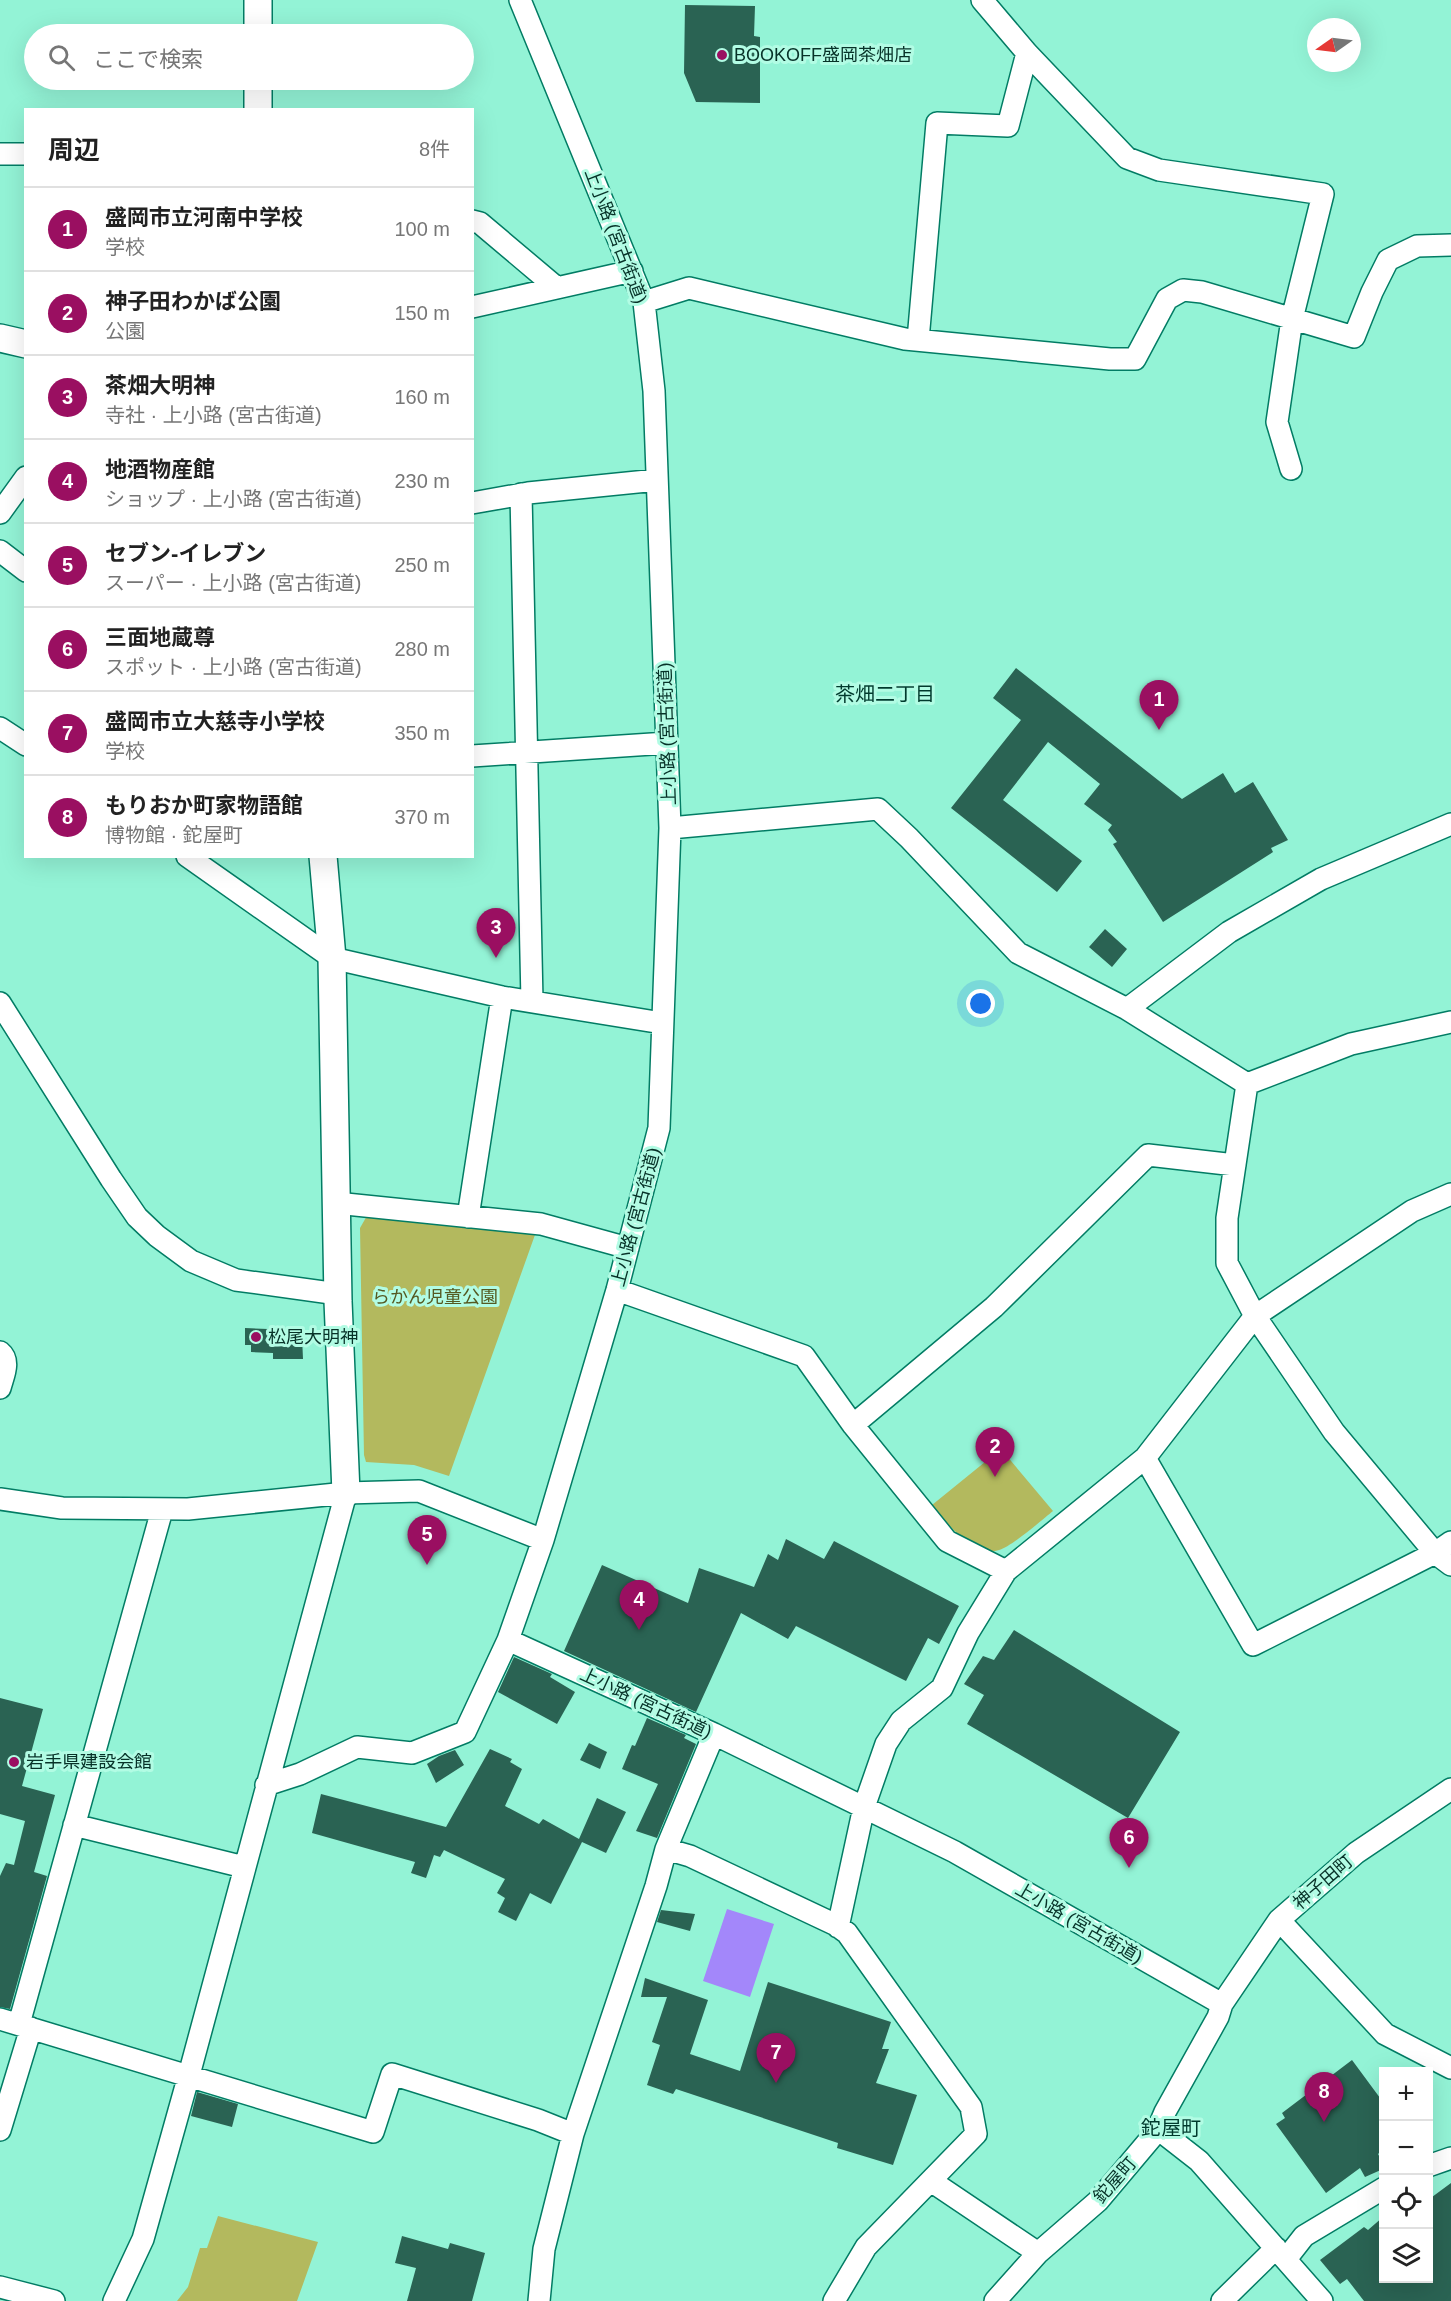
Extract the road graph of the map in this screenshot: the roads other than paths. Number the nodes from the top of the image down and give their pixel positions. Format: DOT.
graph roads {
  1 [pos="258,0"];
  2 [pos="520,0"];
  3 [pos="982,0"];
  4 [pos="258,24"];
  5 [pos="1027,52"];
  6 [pos="258,90"];
  7 [pos="258,108"];
  8 [pos="0,154"];
  9 [pos="24,154"];
  10 [pos="474,222"];
  11 [pos="1451,245"];
  12 [pos="632,271"];
  13 [pos="556,288"];
  14 [pos="644,302"];
  15 [pos="474,306"];
  16 [pos="1292,319"];
  17 [pos="0,338"];
  18 [pos="918,340"];
  19 [pos="24,344"];
  20 [pos="1291,469"];
  21 [pos="24,480"];
  22 [pos="657,480"];
  23 [pos="521,494"];
  24 [pos="474,503"];
  25 [pos="0,513"];
  26 [pos="0,551"];
  27 [pos="24,569"];
  28 [pos="0,728"];
  29 [pos="667,743"];
  30 [pos="24,745"];
  31 [pos="526,753"];
  32 [pos="474,756"];
  33 [pos="1451,824"];
  34 [pos="670,828"];
  35 [pos="190,858"];
  36 [pos="323,858"];
  37 [pos="332,958"];
  38 [pos="502,997"];
  39 [pos="532,1001"];
  40 [pos="0,1003"];
  41 [pos="1127,1008"];
  42 [pos="1451,1022"];
  43 [pos="662,1023"];
  44 [pos="1247,1084"];
  45 [pos="1235,1165"];
  46 [pos="1451,1194"];
  47 [pos="336,1203"];
  48 [pos="468,1217"];
  49 [pos="628,1248"];
  50 [pos="617,1290"];
  51 [pos="338,1294"];
  52 [pos="1255,1316"];
  53 [pos="0,1352"];
  54 [pos="0,1388"];
  55 [pos="852,1425"];
  56 [pos="1145,1458"];
  57 [pos="346,1493"];
  58 [pos="0,1499"];
  59 [pos="162,1510"];
  60 [pos="543,1540"];
  61 [pos="1446,1553"];
  62 [pos="1006,1571"];
  63 [pos="508,1640"];
  64 [pos="714,1734"];
  65 [pos="266,1785"];
  66 [pos="1451,1789"];
  67 [pos="864,1807"];
  68 [pos="74,1825"];
  69 [pos="666,1849"];
  70 [pos="244,1867"];
  71 [pos="1279,1920"];
  72 [pos="838,1927"];
  73 [pos="1222,2004"];
  74 [pos="17,2024"];
  75 [pos="1451,2068"];
  76 [pos="189,2075"];
  77 [pos="1158,2128"];
  78 [pos="0,2130"];
  79 [pos="573,2134"];
  80 [pos="1451,2158"];
  81 [pos="1433,2164"];
  82 [pos="931,2181"];
  83 [pos="1379,2190"];
  84 [pos="1038,2253"];
  85 [pos="1281,2254"];
  86 [pos="0,2287"];
  87 [pos="54,2301"];
  88 [pos="114,2301"];
  89 [pos="540,2301"];
  90 [pos="834,2301"];
  91 [pos="995,2301"];
  92 [pos="1222,2301"];
  93 [pos="1322,2301"];
  1 -- 4 [label="street"];
  2 -- 12 [label="street, 上小路 (宮古街道)"];
  3 -- 5 [label="street"];
  5 -- 16 [label="street"];
  5 -- 18 [label="street"];
  6 -- 7 [label="street"];
  8 -- 9 [label="street"];
  10 -- 13 [label="street"];
  11 -- 16 [label="street"];
  12 -- 13 [label="street"];
  12 -- 14 [label="street, 上小路 (宮古街道)"];
  13 -- 15 [label="street"];
  14 -- 18 [label="street"];
  14 -- 22 [label="street, 上小路 (宮古街道)"];
  16 -- 18 [label="street"];
  16 -- 20 [label="street"];
  17 -- 19 [label="street"];
  21 -- 25 [label="street"];
  22 -- 23 [label="street"];
  22 -- 29 [label="street, 上小路 (宮古街道)"];
  23 -- 24 [label="street"];
  23 -- 31 [label="street"];
  26 -- 27 [label="street"];
  28 -- 30 [label="street"];
  29 -- 31 [label="street"];
  29 -- 34 [label="street, 上小路 (宮古街道)"];
  31 -- 32 [label="street"];
  31 -- 39 [label="street"];
  33 -- 41 [label="street"];
  34 -- 41 [label="street"];
  34 -- 43 [label="street, 上小路 (宮古街道)"];
  35 -- 37 [label="street"];
  36 -- 37 [label="street"];
  37 -- 38 [label="street"];
  37 -- 47 [label="street"];
  38 -- 39 [label="street"];
  38 -- 48 [label="street"];
  39 -- 43 [label="street"];
  40 -- 51 [label="street"];
  41 -- 44 [label="street"];
  42 -- 44 [label="street"];
  43 -- 49 [label="street, 上小路 (宮古街道)"];
  44 -- 45 [label="street"];
  45 -- 52 [label="street"];
  45 -- 55 [label="street"];
  46 -- 52 [label="street"];
  47 -- 48 [label="street"];
  47 -- 51 [label="street"];
  48 -- 49 [label="street"];
  49 -- 50 [label="street, 上小路 (宮古街道)"];
  50 -- 55 [label="street"];
  50 -- 60 [label="street, 上小路 (宮古街道)"];
  51 -- 57 [label="street"];
  52 -- 56 [label="street"];
  52 -- 61 [label="street"];
  53 -- 54 [label="street"];
  55 -- 62 [label="street"];
  56 -- 61 [label="street"];
  56 -- 62 [label="street"];
  57 -- 59 [label="street"];
  57 -- 60 [label="street"];
  57 -- 65 [label="street"];
  58 -- 59 [label="street"];
  59 -- 68 [label="street"];
  60 -- 63 [label="street, 上小路 (宮古街道)"];
  62 -- 67 [label="street"];
  63 -- 64 [label="street, 上小路 (宮古街道)"];
  63 -- 65 [label="street"];
  64 -- 67 [label="street, 上小路 (宮古街道)"];
  64 -- 69 [label="street"];
  65 -- 70 [label="street"];
  66 -- 71 [label="street, 神子田町"];
  67 -- 72 [label="street"];
  67 -- 73 [label="street, 上小路 (宮古街道)"];
  68 -- 70 [label="street"];
  68 -- 74 [label="street"];
  69 -- 72 [label="street"];
  69 -- 79 [label="street"];
  70 -- 76 [label="street"];
  71 -- 73 [label="street, 神子田町"];
  71 -- 75 [label="street"];
  72 -- 82 [label="street"];
  73 -- 77 [label="street, 鉈屋町"];
  74 -- 76 [label="street"];
  74 -- 78 [label="street"];
  76 -- 79 [label="street"];
  76 -- 88 [label="street"];
  77 -- 84 [label="street, 鉈屋町"];
  77 -- 85 [label="street"];
  79 -- 89 [label="street"];
  80 -- 81 [label="street"];
  82 -- 84 [label="street"];
  82 -- 90 [label="street"];
  83 -- 85 [label="street"];
  84 -- 91 [label="street, 鉈屋町"];
  85 -- 92 [label="street"];
  85 -- 93 [label="street"];
  86 -- 87 [label="street"];
}
